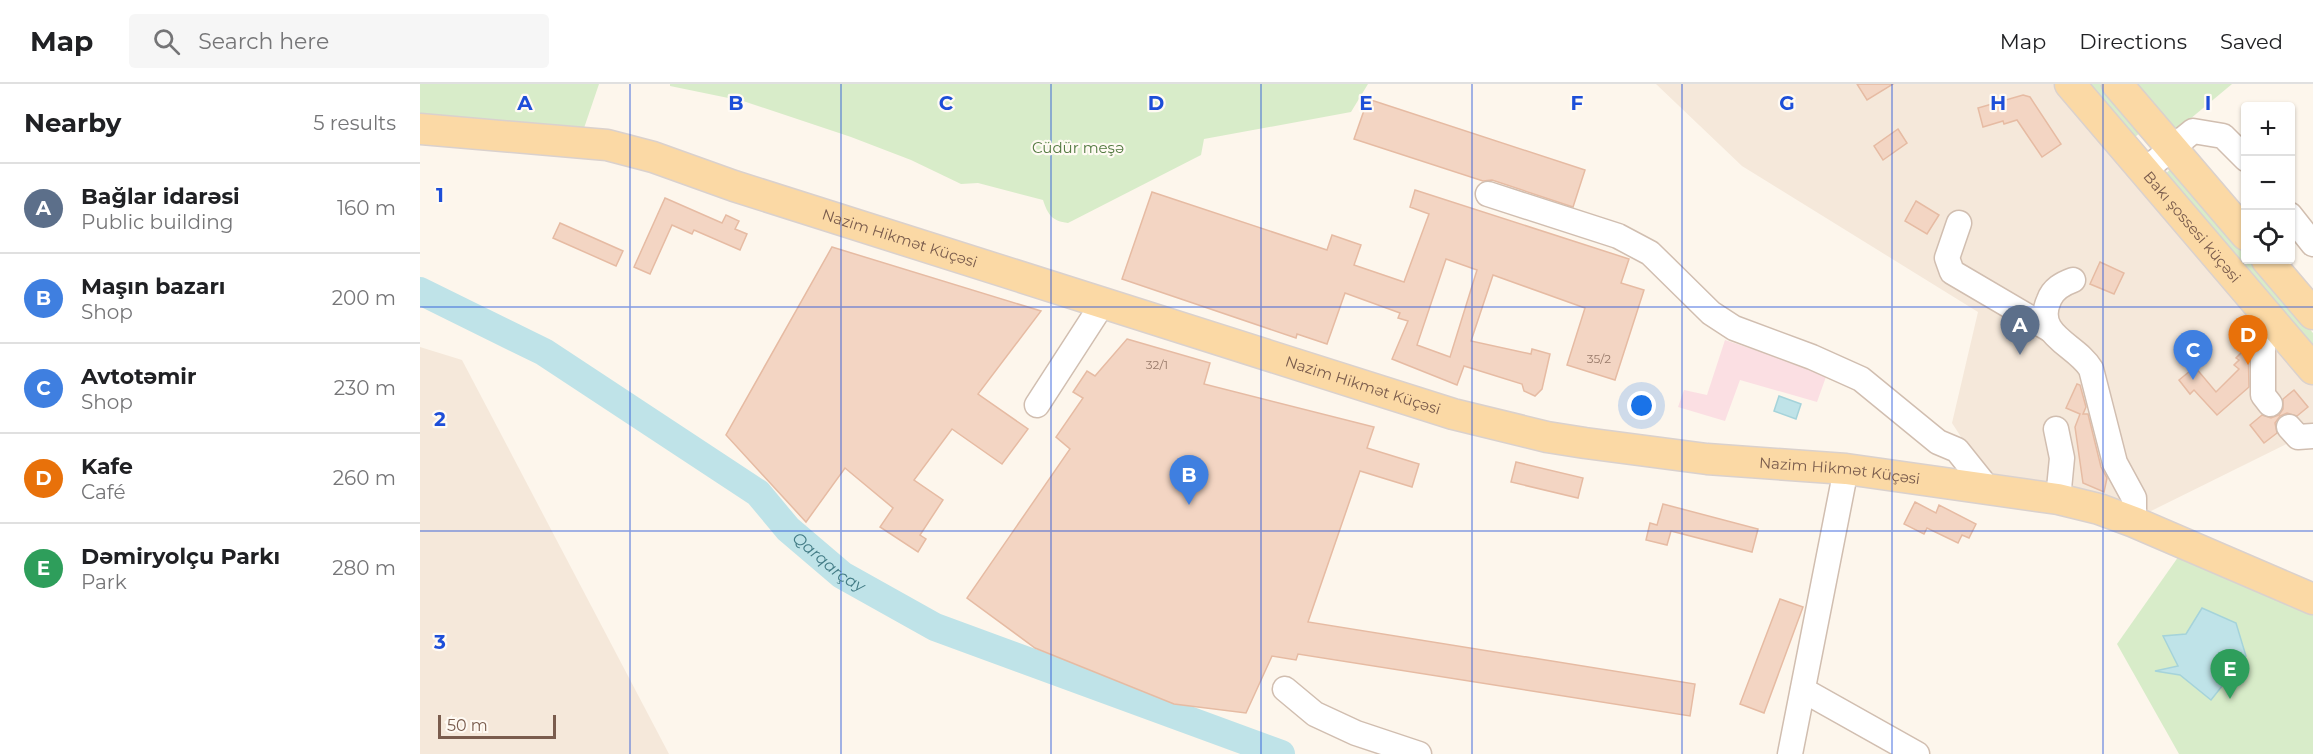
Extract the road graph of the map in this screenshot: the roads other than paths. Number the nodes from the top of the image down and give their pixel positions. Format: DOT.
graph roads {
  1 [pos="2070,84"];
  2 [pos="2117,84"];
  3 [pos="420,129"];
  4 [pos="2171,147"];
  5 [pos="2243,156"];
  6 [pos="2144,171"];
  7 [pos="1488,194"];
  8 [pos="2295,221"];
  9 [pos="1959,223"];
  10 [pos="2241,229"];
  11 [pos="2313,244"];
  12 [pos="2270,264"];
  13 [pos="2073,280"];
  14 [pos="1103,303"];
  15 [pos="2263,310"];
  16 [pos="2313,314"];
  17 [pos="2049,329"];
  18 [pos="2313,369"];
  19 [pos="2271,404"];
  20 [pos="1037,405"];
  21 [pos="2289,427"];
  22 [pos="2056,429"];
  23 [pos="2313,436"];
  24 [pos="1846,469"];
  25 [pos="1989,490"];
  26 [pos="2058,499"];
  27 [pos="2134,522"];
  28 [pos="2313,599"];
  29 [pos="1285,688"];
  30 [pos="1803,690"];
  31 [pos="1419,754"];
  32 [pos="1790,754"];
  33 [pos="1917,754"];
  1 -- 6 [label="main road, Bakı şossesi küçəsi"];
  2 -- 4 [label="main road"];
  3 -- 14 [label="main road, Nazim Hikmət Küçəsi"];
  4 -- 5 [label="street"];
  4 -- 6 [label="street"];
  4 -- 10 [label="main road"];
  6 -- 15 [label="main road, Bakı şossesi küçəsi"];
  7 -- 25 [label="street"];
  8 -- 11 [label="street"];
  9 -- 17 [label="street"];
  12 -- 16 [label="main road"];
  13 -- 17 [label="street"];
  14 -- 20 [label="street"];
  14 -- 24 [label="main road, Nazim Hikmət Küçəsi"];
  15 -- 18 [label="main road, Bakı şossesi küçəsi"];
  15 -- 19 [label="street"];
  17 -- 27 [label="street"];
  21 -- 23 [label="street"];
  22 -- 26 [label="street"];
  24 -- 25 [label="main road, Nazim Hikmət Küçəsi"];
  24 -- 30 [label="street"];
  25 -- 26 [label="main road, Nazim Hikmət Küçəsi"];
  26 -- 27 [label="main road, Nazim Hikmət Küçəsi"];
  27 -- 28 [label="main road, Nazim Hikmət Küçəsi"];
  29 -- 31 [label="street"];
  30 -- 32 [label="street"];
  30 -- 33 [label="street"];
}
